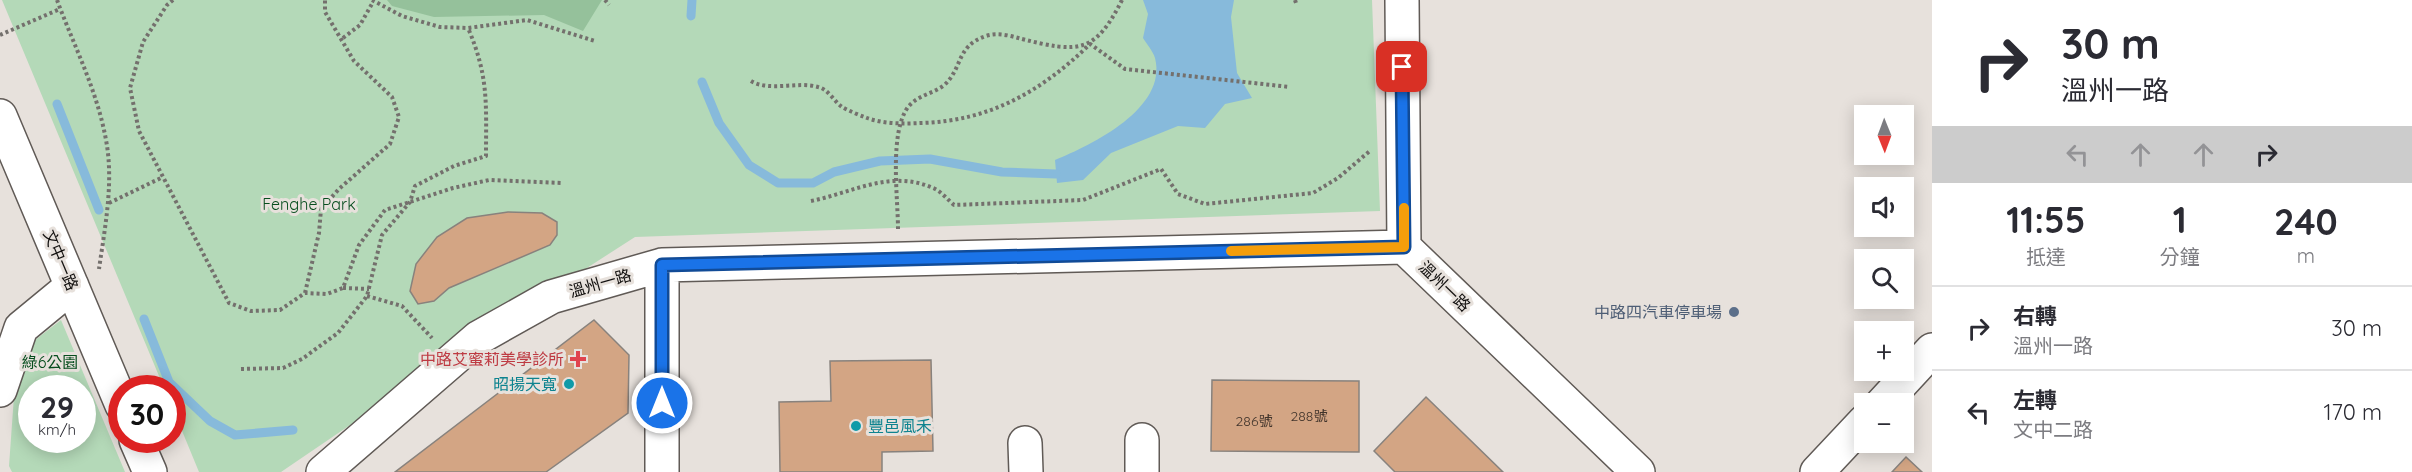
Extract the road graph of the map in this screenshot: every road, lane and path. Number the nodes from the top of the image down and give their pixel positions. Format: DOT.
graph roads {
  1 [pos="57,0"];
  2 [pos="173,0"];
  3 [pos="325,0"];
  4 [pos="605,0"];
  5 [pos="1122,0"];
  6 [pos="1402,0"];
  7 [pos="372,1"];
  8 [pos="167,2"];
  9 [pos="609,5"];
  10 [pos="60,9"];
  11 [pos="468,28"];
  12 [pos="0,35"];
  13 [pos="343,38"];
  14 [pos="595,41"];
  15 [pos="1090,44"];
  16 [pos="751,81"];
  17 [pos="1290,87"];
  18 [pos="902,124"];
  19 [pos="3,132"];
  20 [pos="1378,144"];
  21 [pos="163,177"];
  22 [pos="898,180"];
  23 [pos="562,183"];
  24 [pos="812,201"];
  25 [pos="410,202"];
  26 [pos="109,203"];
  27 [pos="898,237"];
  28 [pos="1404,247"];
  29 [pos="662,265"];
  30 [pos="85,279"];
  31 [pos="343,288"];
  32 [pos="369,289"];
  33 [pos="305,293"];
  34 [pos="367,296"];
  35 [pos="434,340"];
  36 [pos="1932,350"];
  37 [pos="241,369"];
  38 [pos="113,375"];
  39 [pos="0,390"];
  40 [pos="1892,393"];
  41 [pos="1854,433"];
  42 [pos="1142,440"];
  43 [pos="142,453"];
  44 [pos="150,472"];
  45 [pos="323,472"];
  46 [pos="662,472"];
  47 [pos="1142,472"];
  48 [pos="1638,472"];
  49 [pos="1817,472"];
  1 -- 10 [label="path"];
  2 -- 8 [label="path"];
  3 -- 13 [label="path"];
  4 -- 9 [label="path"];
  5 -- 15 [label="path"];
  6 -- 28 [label="street"];
  7 -- 11 [label="path"];
  7 -- 13 [label="path"];
  8 -- 21 [label="path"];
  10 -- 12 [label="path"];
  10 -- 26 [label="path"];
  11 -- 14 [label="path"];
  11 -- 25 [label="path"];
  13 -- 33 [label="path"];
  15 -- 17 [label="path"];
  15 -- 18 [label="path"];
  15 -- 18 [label="path"];
  16 -- 18 [label="path"];
  18 -- 22 [label="path"];
  19 -- 30 [label="street, 文中一路"];
  20 -- 22 [label="path"];
  21 -- 26 [label="path"];
  21 -- 33 [label="path"];
  22 -- 24 [label="path"];
  22 -- 27 [label="path"];
  23 -- 25 [label="path"];
  25 -- 31 [label="path"];
  25 -- 32 [label="path"];
  26 -- 30 [label="path"];
  28 -- 29 [label="street, 溫州一路"];
  28 -- 48 [label="street, 溫州一路"];
  29 -- 45 [label="street, 溫州一路"];
  29 -- 46 [label="street"];
  30 -- 38 [label="street, 文中一路"];
  30 -- 39 [label="street"];
  31 -- 32 [label="path"];
  31 -- 33 [label="path"];
  32 -- 34 [label="path"];
  34 -- 35 [label="path"];
  34 -- 37 [label="path"];
  36 -- 40 [label="street"];
  41 -- 49 [label="street"];
  42 -- 47 [label="street"];
  43 -- 44 [label="street"];
}
